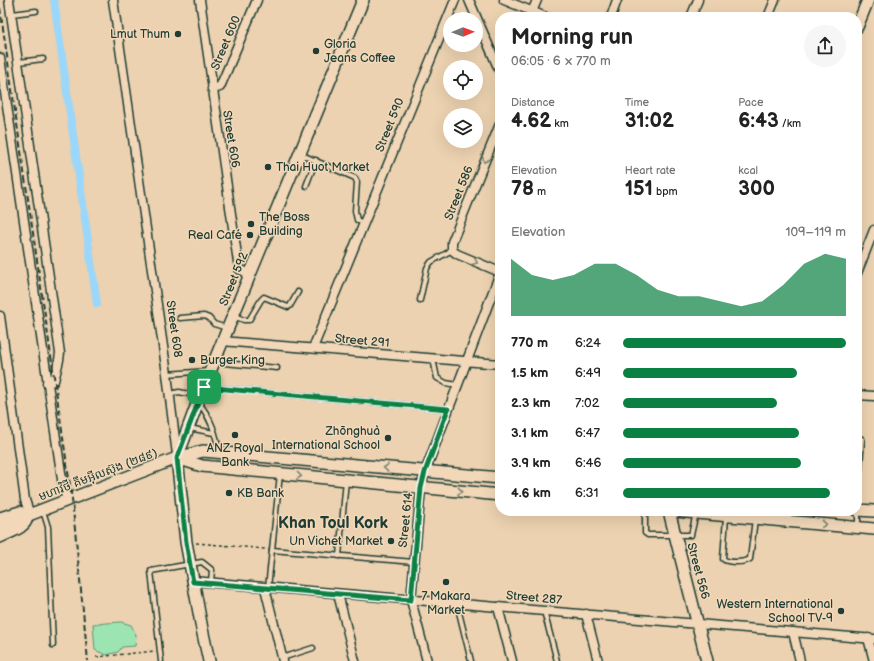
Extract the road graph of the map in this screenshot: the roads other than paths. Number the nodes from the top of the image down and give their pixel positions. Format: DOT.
graph roads {
  1 [pos="9,0"];
  2 [pos="113,0"];
  3 [pos="200,0"];
  4 [pos="257,0"];
  5 [pos="363,0"];
  6 [pos="455,0"];
  7 [pos="469,0"];
  8 [pos="504,0"];
  9 [pos="537,0"];
  10 [pos="617,0"];
  11 [pos="698,0"];
  12 [pos="775,0"];
  13 [pos="868,0"];
  14 [pos="36,11"];
  15 [pos="532,12"];
  16 [pos="613,12"];
  17 [pos="693,12"];
  18 [pos="770,12"];
  19 [pos="12,14"];
  20 [pos="862,15"];
  21 [pos="0,58"];
  22 [pos="44,59"];
  23 [pos="495,60"];
  24 [pos="19,62"];
  25 [pos="212,89"];
  26 [pos="495,141"];
  27 [pos="300,154"];
  28 [pos="316,160"];
  29 [pos="306,186"];
  30 [pos="363,224"];
  31 [pos="874,230"];
  32 [pos="452,250"];
  33 [pos="862,260"];
  34 [pos="495,270"];
  35 [pos="250,274"];
  36 [pos="495,285"];
  37 [pos="298,292"];
  38 [pos="420,300"];
  39 [pos="0,316"];
  40 [pos="233,316"];
  41 [pos="180,318"];
  42 [pos="228,328"];
  43 [pos="222,341"];
  44 [pos="313,348"];
  45 [pos="433,359"];
  46 [pos="466,361"];
  47 [pos="495,364"];
  48 [pos="212,367"];
  49 [pos="277,368"];
  50 [pos="167,374"];
  51 [pos="48,383"];
  52 [pos="457,385"];
  53 [pos="170,394"];
  54 [pos="200,395"];
  55 [pos="862,395"];
  56 [pos="874,396"];
  57 [pos="448,409"];
  58 [pos="188,428"];
  59 [pos="214,433"];
  60 [pos="219,452"];
  61 [pos="177,458"];
  62 [pos="425,472"];
  63 [pos="280,474"];
  64 [pos="495,478"];
  65 [pos="346,480"];
  66 [pos="421,488"];
  67 [pos="495,495"];
  68 [pos="67,500"];
  69 [pos="43,510"];
  70 [pos="862,510"];
  71 [pos="874,511"];
  72 [pos="29,515"];
  73 [pos="645,516"];
  74 [pos="670,516"];
  75 [pos="695,516"];
  76 [pos="726,516"];
  77 [pos="782,516"];
  78 [pos="858,516"];
  79 [pos="0,518"];
  80 [pos="755,518"];
  81 [pos="0,526"];
  82 [pos="858,527"];
  83 [pos="874,529"];
  84 [pos="675,534"];
  85 [pos="0,537"];
  86 [pos="272,550"];
  87 [pos="339,556"];
  88 [pos="414,562"];
  89 [pos="190,564"];
  90 [pos="193,582"];
  91 [pos="211,583"];
  92 [pos="267,588"];
  93 [pos="338,594"];
  94 [pos="411,600"];
  95 [pos="457,604"];
  96 [pos="498,607"];
  97 [pos="544,611"];
  98 [pos="586,614"];
  99 [pos="698,624"];
  100 [pos="793,632"];
  101 [pos="871,639"];
  102 [pos="53,645"];
  103 [pos="313,648"];
  104 [pos="283,659"];
  105 [pos="161,661"];
  106 [pos="209,661"];
  107 [pos="355,661"];
  108 [pos="427,661"];
  109 [pos="471,661"];
  110 [pos="512,661"];
  111 [pos="557,661"];
  112 [pos="598,661"];
  113 [pos="707,661"];
  114 [pos="800,661"];
  115 [pos="874,661"];
  1 -- 19 [label="street"];
  2 -- 50 [label="street, Street 608"];
  3 -- 25 [label="street, Street 606"];
  4 -- 25 [label="street, Street 600"];
  5 -- 27 [label="main road, Street 592"];
  6 -- 30 [label="street, Street 590"];
  7 -- 23 [label="street"];
  8 -- 15 [label="street"];
  9 -- 15 [label="street"];
  10 -- 16 [label="street"];
  11 -- 17 [label="street"];
  12 -- 18 [label="street"];
  13 -- 20 [label="main road"];
  14 -- 19 [label="lane"];
  19 -- 24 [label="street"];
  21 -- 51 [label="street"];
  22 -- 24 [label="lane"];
  24 -- 51 [label="street"];
  25 -- 35 [label="street, Street 606"];
  26 -- 32 [label="street, Street 586, one-way"];
  27 -- 28 [label="lane"];
  27 -- 35 [label="main road, Street 592"];
  28 -- 29 [label="lane"];
  28 -- 30 [label="lane"];
  30 -- 44 [label="street, Street 590"];
  31 -- 33 [label="street"];
  32 -- 34 [label="street, one-way"];
  32 -- 38 [label="lane"];
  35 -- 40 [label="main road, Street 592"];
  36 -- 46 [label="street, Street 614"];
  37 -- 40 [label="lane"];
  39 -- 72 [label="street"];
  40 -- 42 [label="main road, Street 592"];
  41 -- 42 [label="lane"];
  42 -- 43 [label="main road, Street 592"];
  43 -- 44 [label="street, Street 291"];
  43 -- 48 [label="main road, Street 592"];
  44 -- 45 [label="street, Street 291"];
  45 -- 46 [label="street, Street 291"];
  45 -- 52 [label="lane"];
  46 -- 47 [label="street, Street 291"];
  46 -- 52 [label="street, Street 614"];
  48 -- 49 [label="lane"];
  48 -- 50 [label="lane"];
  48 -- 54 [label="main road, Street 592"];
  50 -- 53 [label="street, Street 608"];
  51 -- 68 [label="street"];
  52 -- 57 [label="street, Street 614"];
  53 -- 54 [label="lane"];
  53 -- 61 [label="street, Street 608"];
  54 -- 57 [label="lane"];
  54 -- 58 [label="main road, Street 592"];
  54 -- 59 [label="lane"];
  55 -- 56 [label="street"];
  57 -- 62 [label="street, Street 614"];
  58 -- 59 [label="lane"];
  58 -- 61 [label="main road, Street 592"];
  59 -- 60 [label="lane"];
  60 -- 61 [label="main road, មហាវិថី គីមអ៊ីលស៊ុង (២៨៩)"];
  62 -- 60 [label="main road, មហាវិថី គីមអ៊ីលស៊ុង (២៨៩), one-way"];
  61 -- 63 [label="main road"];
  61 -- 68 [label="main road, មហាវិថី គីមអ៊ីលស៊ុង (២៨៩)"];
  61 -- 89 [label="main road, Street 608"];
  62 -- 64 [label="main road, មហាវិថី គីមអ៊ីលស៊ុង (២៨៩)"];
  62 -- 66 [label="street, Street 614"];
  63 -- 65 [label="main road, one-way"];
  63 -- 86 [label="lane"];
  65 -- 66 [label="main road"];
  65 -- 87 [label="lane"];
  66 -- 67 [label="main road, one-way"];
  66 -- 88 [label="street, Street 614"];
  68 -- 69 [label="main road, មហាវិថី គីមអ៊ីលស៊ុង (២៨៩)"];
  69 -- 72 [label="main road, មហាវិថី គីមអ៊ីលស៊ុង (២៨៩)"];
  69 -- 102 [label="lane"];
  70 -- 71 [label="main road"];
  72 -- 79 [label="main road, មហាវិថី គីមអ៊ីលស៊ុង (២៨៩)"];
  72 -- 81 [label="main road"];
  72 -- 85 [label="main road, មហាវិថី គីមអ៊ីលស៊ុង (២៨៩)"];
  73 -- 84 [label="lane"];
  74 -- 84 [label="main road, Street 566"];
  75 -- 84 [label="lane"];
  76 -- 80 [label="main road"];
  76 -- 80 [label="lane"];
  77 -- 80 [label="main road"];
  77 -- 82 [label="main road, one-way"];
  78 -- 82 [label="lane"];
  82 -- 83 [label="main road"];
  84 -- 99 [label="main road, Street 566"];
  86 -- 87 [label="lane"];
  86 -- 92 [label="lane"];
  87 -- 88 [label="lane"];
  88 -- 94 [label="street, Street 614"];
  89 -- 90 [label="main road, Street 608"];
  89 -- 91 [label="lane"];
  89 -- 105 [label="lane"];
  90 -- 91 [label="street, Street 287"];
  90 -- 106 [label="main road, Street 608"];
  91 -- 92 [label="street, Street 287"];
  92 -- 93 [label="street, Street 287"];
  92 -- 104 [label="street"];
  93 -- 94 [label="street, Street 287"];
  93 -- 107 [label="street"];
  94 -- 95 [label="street, Street 287"];
  94 -- 108 [label="street, Street 614"];
  95 -- 96 [label="street, Street 287"];
  95 -- 109 [label="lane"];
  96 -- 97 [label="street, Street 287"];
  96 -- 110 [label="street"];
  97 -- 98 [label="street, Street 287"];
  97 -- 111 [label="lane"];
  98 -- 99 [label="street, Street 287"];
  98 -- 112 [label="street"];
  99 -- 100 [label="street, Street 287"];
  99 -- 113 [label="main road, Street 566"];
  100 -- 101 [label="street, Street 287"];
  100 -- 114 [label="street"];
  101 -- 115 [label="street"];
  103 -- 104 [label="lane"];
}
